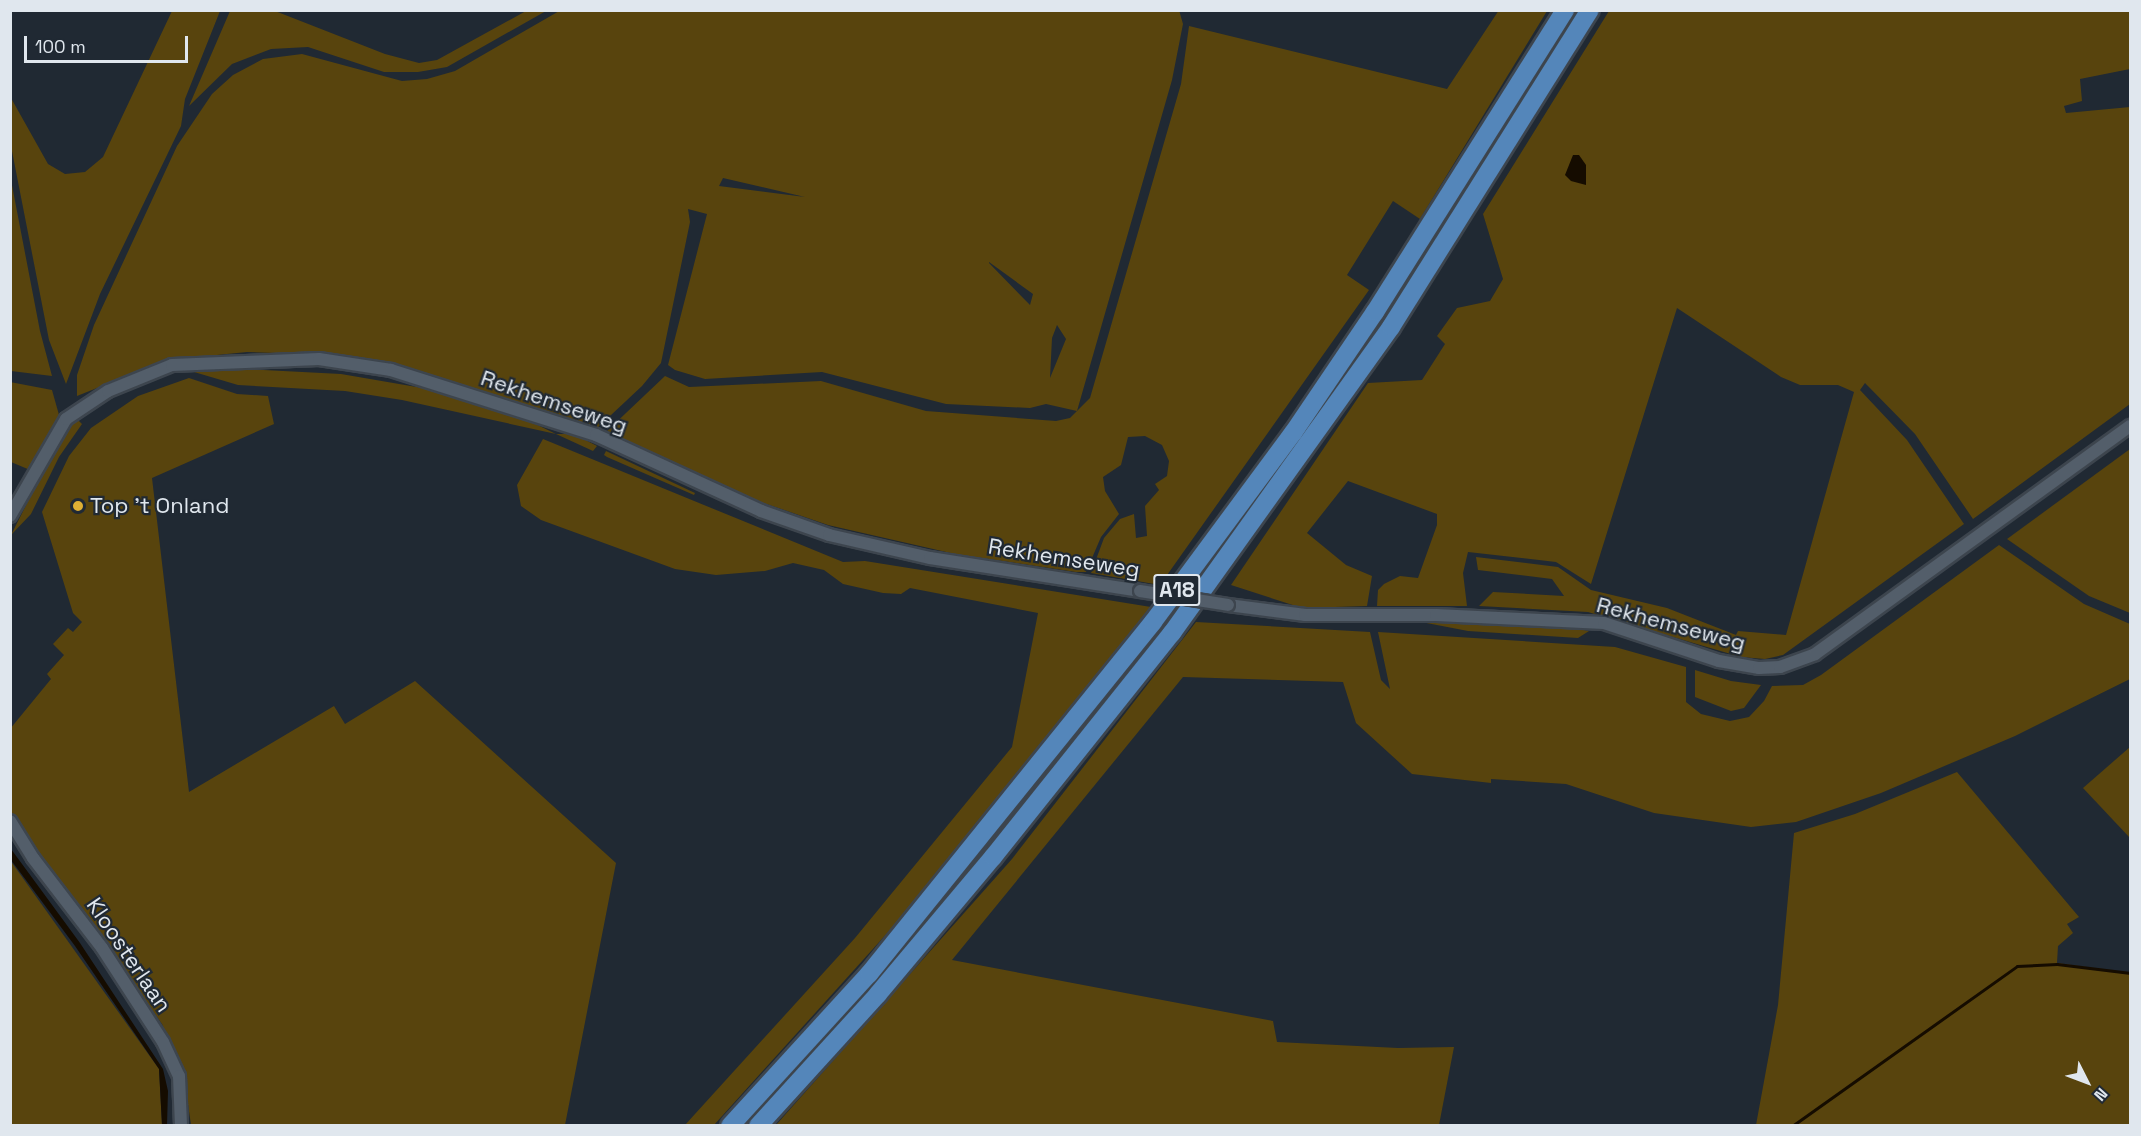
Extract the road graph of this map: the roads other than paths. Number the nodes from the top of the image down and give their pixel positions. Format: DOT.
graph roads {
  1 [pos="1565,10"];
  2 [pos="1590,10"];
  3 [pos="2130,426"];
  4 [pos="10,516"];
  5 [pos="10,821"];
  6 [pos="180,1125"];
  7 [pos="730,1125"];
  8 [pos="758,1125"];
  1 -- 7 [label="highway, A18"];
  2 -- 8 [label="highway, A18"];
  3 -- 4 [label="street, Rekhemseweg, bridge"];
  5 -- 6 [label="street, Kloosterlaan"];
}
